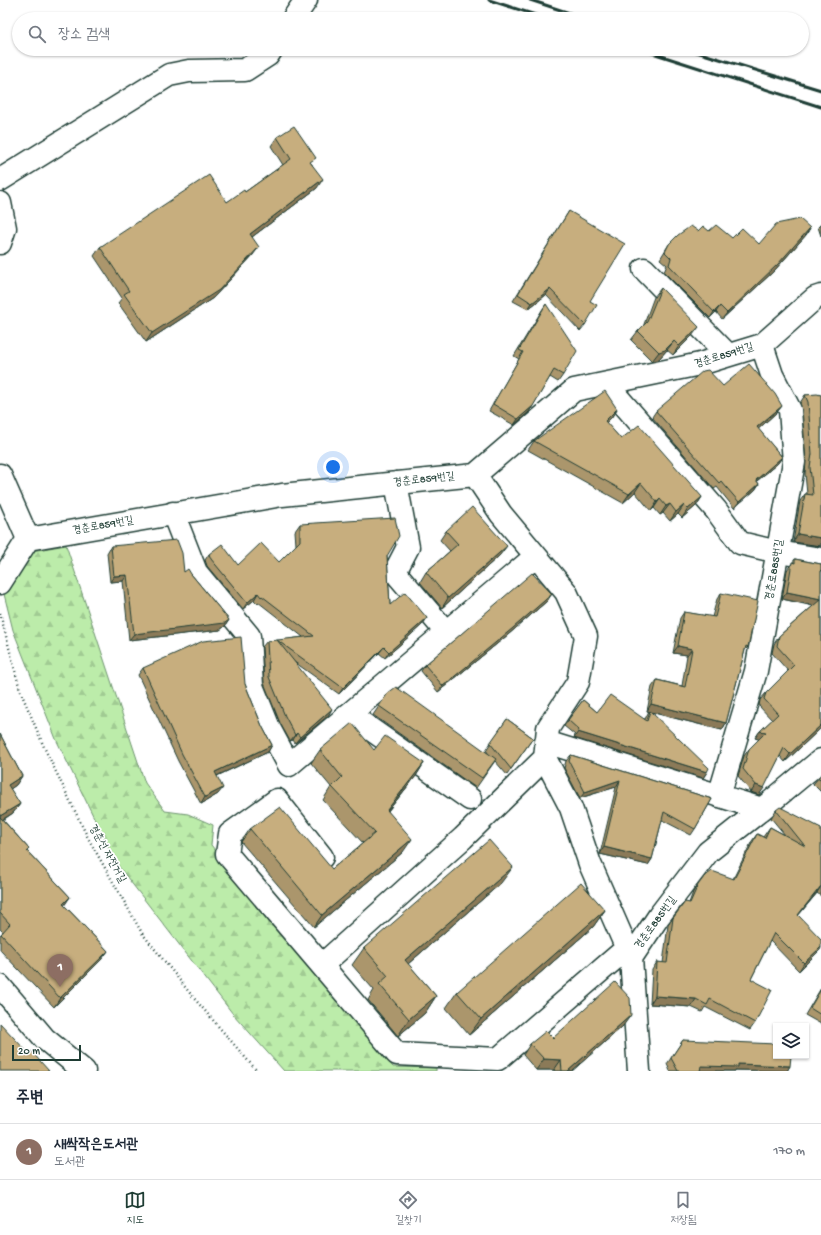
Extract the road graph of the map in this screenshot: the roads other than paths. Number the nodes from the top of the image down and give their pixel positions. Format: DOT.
graph roads {
  1 [pos="306,0"];
  2 [pos="298,12"];
  3 [pos="266,56"];
  4 [pos="0,180"];
  5 [pos="0,203"];
  6 [pos="0,243"];
  7 [pos="644,269"];
  8 [pos="821,296"];
  9 [pos="762,344"];
  10 [pos="728,355"];
  11 [pos="606,384"];
  12 [pos="0,475"];
  13 [pos="475,475"];
  14 [pos="396,483"];
  15 [pos="173,513"];
  16 [pos="28,539"];
  17 [pos="778,552"];
  18 [pos="536,556"];
  19 [pos="821,559"];
  20 [pos="0,583"];
  21 [pos="446,632"];
  22 [pos="349,714"];
  23 [pos="545,750"];
  24 [pos="821,760"];
  25 [pos="719,796"];
  26 [pos="470,800"];
  27 [pos="762,809"];
  28 [pos="322,857"];
  29 [pos="629,953"];
  30 [pos="322,965"];
  31 [pos="0,986"];
  32 [pos="84,1071"];
  33 [pos="639,1071"];
  1 -- 2 [label="street"];
  3 -- 4 [label="street"];
  5 -- 6 [label="street"];
  7 -- 10 [label="street"];
  8 -- 9 [label="street, 경춘로859번길"];
  9 -- 10 [label="street, 경춘로859번길"];
  9 -- 17 [label="street, 경춘로885번길"];
  10 -- 11 [label="street, 경춘로859번길"];
  11 -- 13 [label="street, 경춘로859번길"];
  11 -- 17 [label="street"];
  12 -- 16 [label="street"];
  13 -- 14 [label="street, 경춘로859번길"];
  13 -- 18 [label="street"];
  14 -- 15 [label="street, 경춘로859번길"];
  14 -- 21 [label="street"];
  15 -- 16 [label="street, 경춘로859번길"];
  15 -- 22 [label="street"];
  16 -- 20 [label="street"];
  17 -- 19 [label="street"];
  17 -- 25 [label="street, 경춘로885번길"];
  18 -- 21 [label="street"];
  18 -- 23 [label="street"];
  21 -- 22 [label="street"];
  22 -- 26 [label="street"];
  23 -- 25 [label="street"];
  23 -- 29 [label="street"];
  23 -- 30 [label="street"];
  24 -- 27 [label="street, 경춘로885번길"];
  25 -- 27 [label="street"];
  27 -- 29 [label="street, 경춘로885번길"];
  28 -- 30 [label="street"];
  29 -- 30 [label="street"];
  29 -- 33 [label="street, 경춘로885번길"];
  31 -- 32 [label="street"];
}
